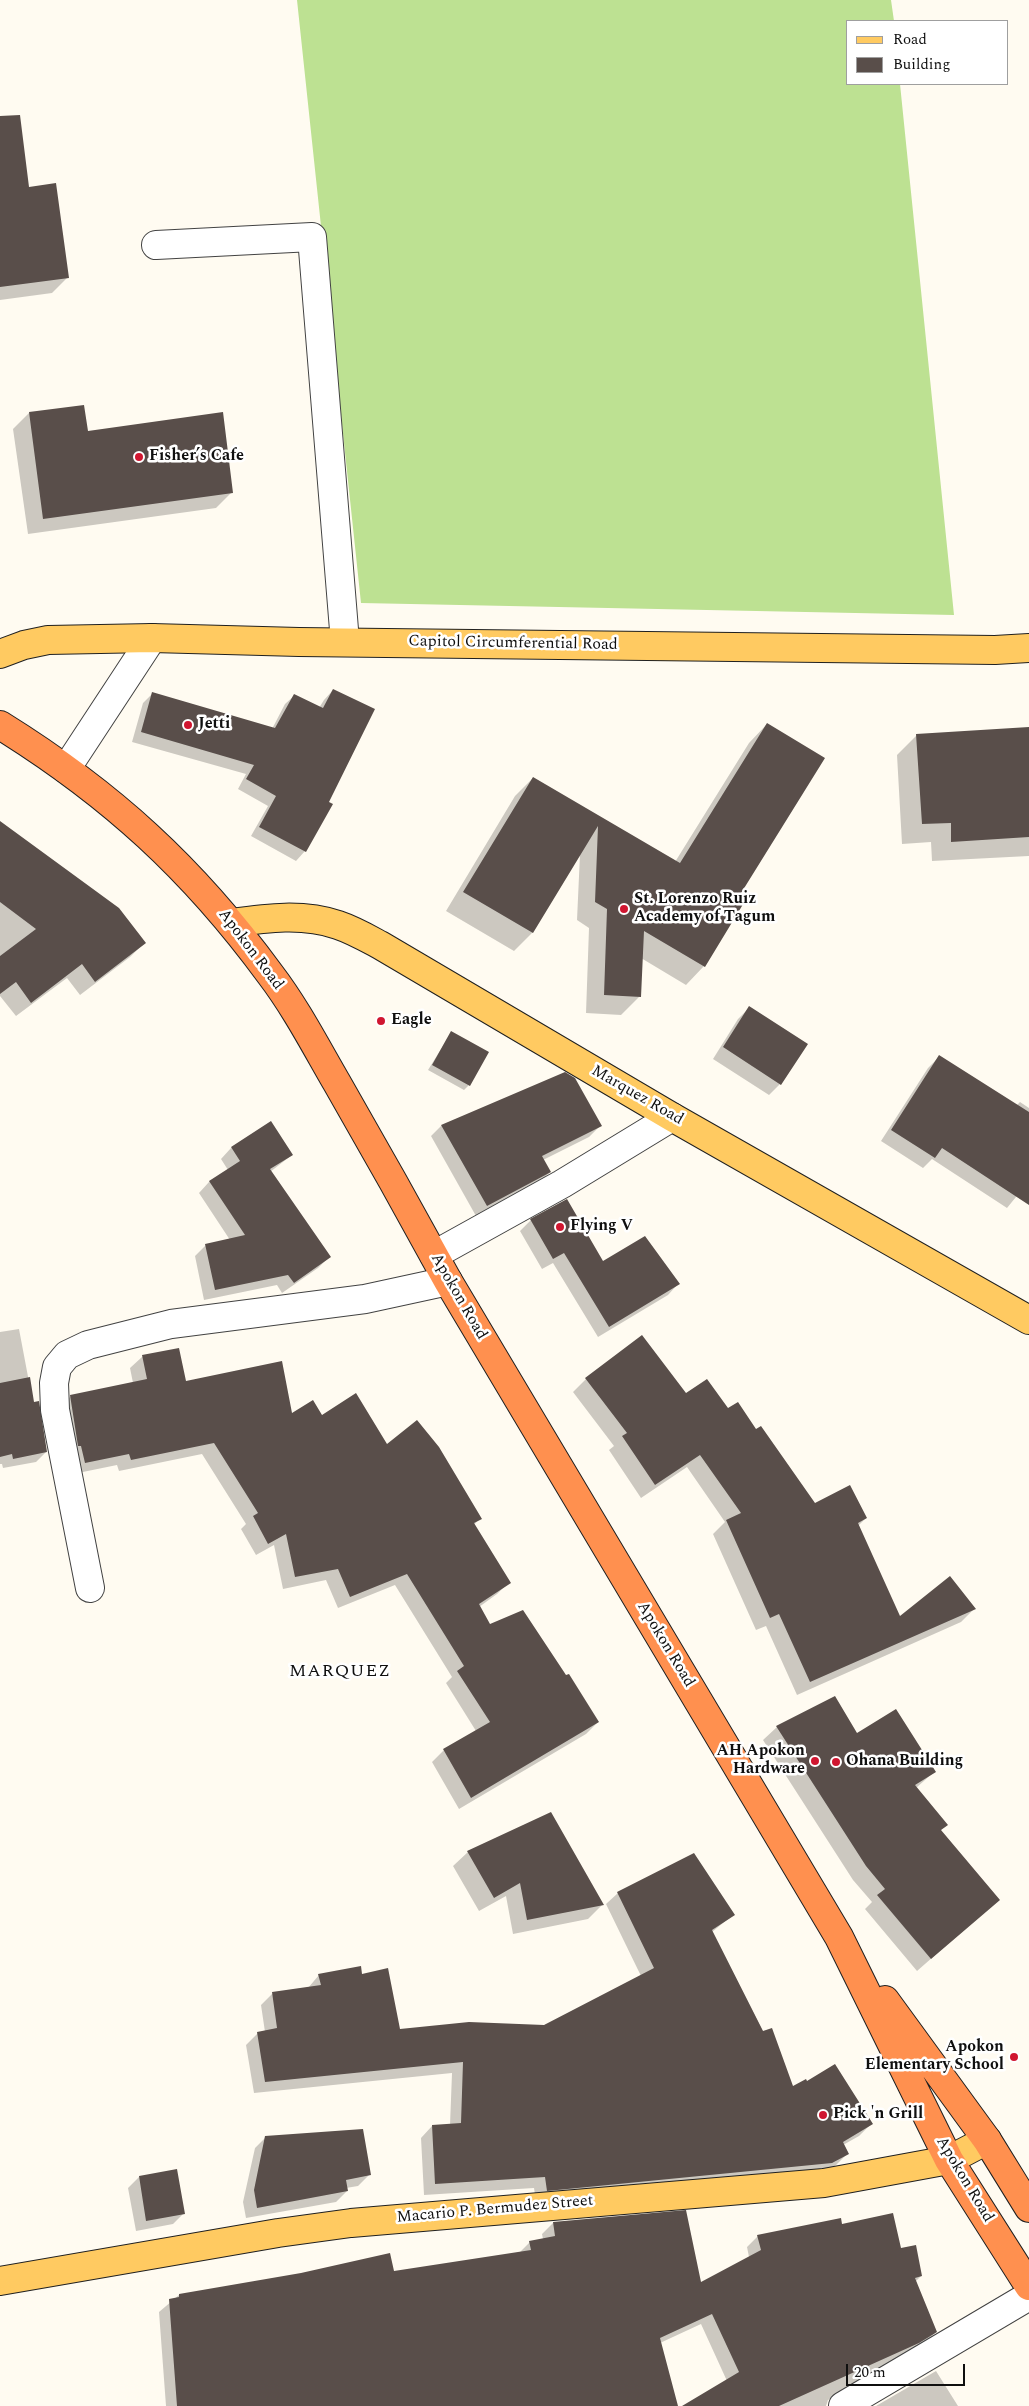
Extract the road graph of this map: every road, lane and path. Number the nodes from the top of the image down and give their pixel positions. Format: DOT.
graph roads {
  1 [pos="156,245"];
  2 [pos="152,638"];
  3 [pos="346,642"];
  4 [pos="1029,648"];
  5 [pos="0,654"];
  6 [pos="0,725"];
  7 [pos="66,769"];
  8 [pos="231,924"];
  9 [pos="672,1117"];
  10 [pos="434,1255"];
  11 [pos="448,1281"];
  12 [pos="1029,1320"];
  13 [pos="90,1588"];
  14 [pos="839,1937"];
  15 [pos="987,2140"];
  16 [pos="950,2160"];
  17 [pos="1029,2208"];
  18 [pos="0,2281"];
  19 [pos="1029,2286"];
  20 [pos="1029,2296"];
  21 [pos="843,2406"];
  1 -- 3 [label="street"];
  2 -- 3 [label="main road, Capitol Circumferential Road"];
  2 -- 5 [label="main road, Capitol Circumferential Road"];
  2 -- 7 [label="street"];
  3 -- 4 [label="main road, Capitol Circumferential Road"];
  6 -- 7 [label="highway, Apokon Road"];
  7 -- 8 [label="highway, Apokon Road"];
  8 -- 9 [label="main road, Marquez Road"];
  8 -- 10 [label="highway, Apokon Road"];
  9 -- 10 [label="street"];
  9 -- 12 [label="main road, Marquez Road"];
  10 -- 11 [label="highway, Apokon Road"];
  11 -- 13 [label="street"];
  11 -- 14 [label="highway, Apokon Road"];
  14 -- 15 [label="highway, Apokon Road"];
  14 -- 16 [label="highway, Apokon Road"];
  15 -- 16 [label="main road, Macario P. Bermudez Street"];
  15 -- 17 [label="highway, Apokon Road"];
  16 -- 18 [label="main road, Macario P. Bermudez Street"];
  16 -- 19 [label="highway, Apokon Road"];
  20 -- 21 [label="street"];
}
